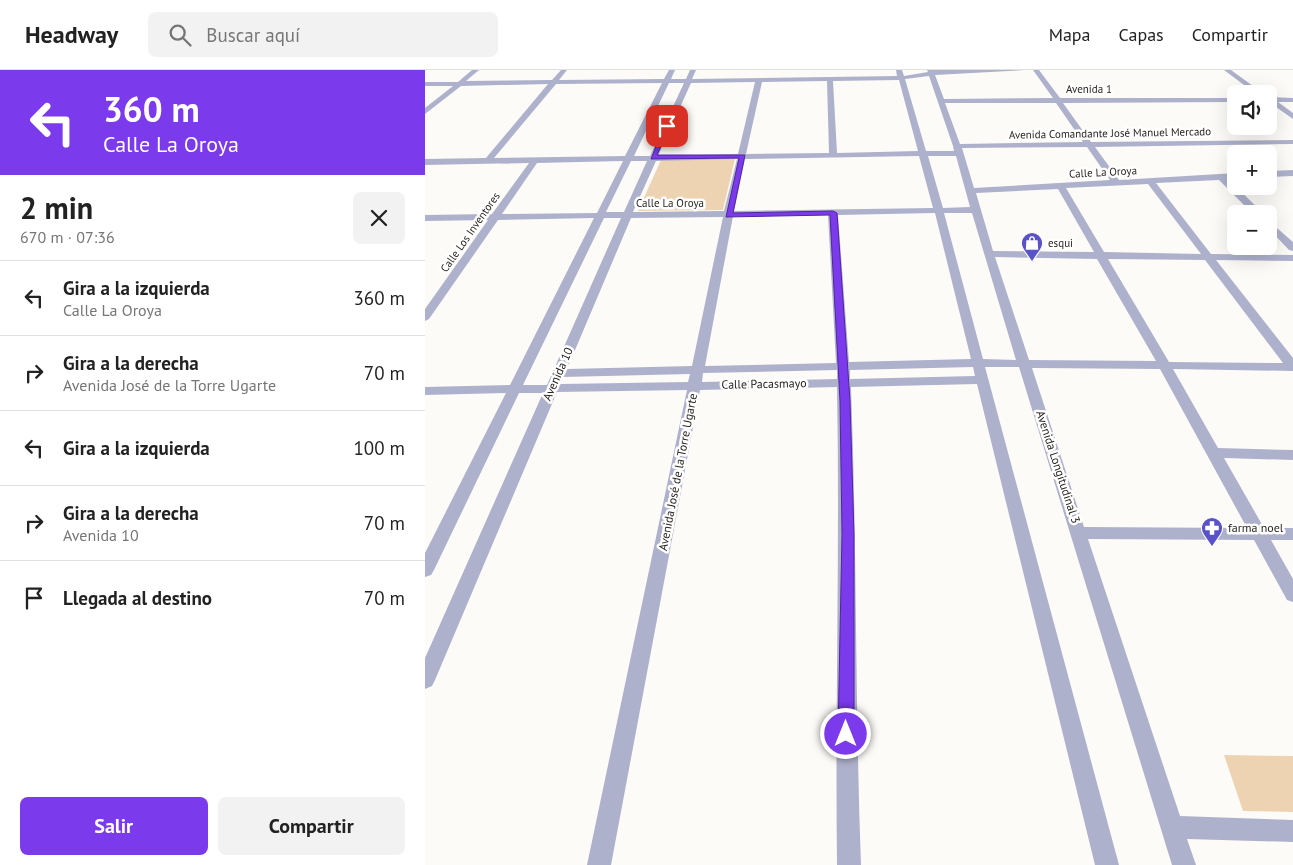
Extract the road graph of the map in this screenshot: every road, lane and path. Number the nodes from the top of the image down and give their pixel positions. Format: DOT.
graph roads {
  1 [pos="476,70"];
  2 [pos="564,70"];
  3 [pos="1022,70"];
  4 [pos="1036,70"];
  5 [pos="1227,70"];
  6 [pos="931,72"];
  7 [pos="442,74"];
  8 [pos="900,74"];
  9 [pos="669,75"];
  10 [pos="691,75"];
  11 [pos="830,78"];
  12 [pos="759,79"];
  13 [pos="553,82"];
  14 [pos="461,83"];
  15 [pos="427,85"];
  16 [pos="1248,85"];
  17 [pos="1059,100"];
  18 [pos="1227,100"];
  19 [pos="1293,100"];
  20 [pos="1277,101"];
  21 [pos="946,107"];
  22 [pos="1227,107"];
  23 [pos="1279,107"];
  24 [pos="1293,107"];
  25 [pos="1064,108"];
  26 [pos="964,110"];
  27 [pos="425,112"];
  28 [pos="1293,117"];
  29 [pos="1293,142"];
  30 [pos="1090,144"];
  31 [pos="958,150"];
  32 [pos="922,153"];
  33 [pos="833,154"];
  34 [pos="743,156"];
  35 [pos="653,157"];
  36 [pos="629,160"];
  37 [pos="534,161"];
  38 [pos="425,162"];
  39 [pos="437,162"];
  40 [pos="487,162"];
  41 [pos="1293,173"];
  42 [pos="425,174"];
  43 [pos="1277,174"];
  44 [pos="1221,177"];
  45 [pos="1227,177"];
  46 [pos="1151,182"];
  47 [pos="1117,184"];
  48 [pos="1061,186"];
  49 [pos="970,191"];
  50 [pos="1250,205"];
  51 [pos="976,210"];
  52 [pos="939,211"];
  53 [pos="833,213"];
  54 [pos="627,215"];
  55 [pos="728,215"];
  56 [pos="601,216"];
  57 [pos="496,217"];
  58 [pos="425,218"];
  59 [pos="1277,232"];
  60 [pos="1293,248"];
  61 [pos="989,254"];
  62 [pos="1101,255"];
  63 [pos="1209,257"];
  64 [pos="1293,258"];
  65 [pos="425,316"];
  66 [pos="978,362"];
  67 [pos="1024,363"];
  68 [pos="1164,364"];
  69 [pos="843,365"];
  70 [pos="1293,367"];
  71 [pos="559,373"];
  72 [pos="697,378"];
  73 [pos="982,380"];
  74 [pos="844,382"];
  75 [pos="552,388"];
  76 [pos="515,389"];
  77 [pos="425,391"];
  78 [pos="1214,453"];
  79 [pos="1293,455"];
  80 [pos="1079,533"];
  81 [pos="1260,534"];
  82 [pos="1293,534"];
  83 [pos="425,570"];
  84 [pos="1293,595"];
  85 [pos="425,680"];
  86 [pos="1172,827"];
  87 [pos="1293,831"];
  88 [pos="599,865"];
  89 [pos="849,865"];
  90 [pos="1107,865"];
  91 [pos="1184,865"];
  1 -- 14 [label="street"];
  2 -- 13 [label="street"];
  3 -- 6 [label="street"];
  4 -- 17 [label="street"];
  5 -- 16 [label="street"];
  6 -- 8 [label="street"];
  6 -- 21 [label="street, Avenida Longitudinal 3"];
  7 -- 15 [label="street"];
  8 -- 11 [label="street"];
  8 -- 32 [label="street"];
  9 -- 10 [label="street"];
  9 -- 13 [label="street"];
  9 -- 36 [label="street"];
  10 -- 12 [label="street"];
  10 -- 35 [label="street, Avenida 10"];
  11 -- 12 [label="street"];
  11 -- 33 [label="street"];
  12 -- 34 [label="street, Avenida José de la Torre Ugarte"];
  13 -- 14 [label="street"];
  13 -- 40 [label="street"];
  14 -- 15 [label="street"];
  14 -- 27 [label="street"];
  17 -- 18 [label="street, Avenida 1"];
  17 -- 21 [label="street, Avenida 1"];
  17 -- 25 [label="street"];
  19 -- 20 [label="street"];
  21 -- 31 [label="street, Avenida Longitudinal 3"];
  22 -- 25 [label="street, Avenida 1"];
  23 -- 24 [label="street"];
  23 -- 28 [label="street"];
  25 -- 26 [label="street, Avenida 1"];
  25 -- 30 [label="street"];
  29 -- 30 [label="street, Avenida Comandante José Manuel Mercado"];
  30 -- 31 [label="street, Avenida Comandante José Manuel Mercado"];
  30 -- 47 [label="street"];
  31 -- 32 [label="street, Avenida Comandante José Manuel Mercado"];
  31 -- 49 [label="street, Avenida Longitudinal 3"];
  32 -- 33 [label="street, Avenida Comandante José Manuel Mercado"];
  32 -- 52 [label="street"];
  33 -- 34 [label="street, Avenida Comandante José Manuel Mercado"];
  34 -- 35 [label="street, Avenida Comandante José Manuel Mercado"];
  34 -- 55 [label="street, Avenida José de la Torre Ugarte"];
  35 -- 36 [label="street, Avenida Comandante José Manuel Mercado"];
  35 -- 54 [label="street, Avenida 10"];
  36 -- 37 [label="street, Avenida Comandante José Manuel Mercado"];
  36 -- 56 [label="street"];
  37 -- 40 [label="street, Avenida Comandante José Manuel Mercado"];
  37 -- 57 [label="street, Calle Los Inventores"];
  38 -- 39 [label="street, Avenida Comandante José Manuel Mercado"];
  39 -- 40 [label="street, Avenida Comandante José Manuel Mercado"];
  39 -- 42 [label="street"];
  41 -- 43 [label="street"];
  44 -- 45 [label="street, Calle La Oroya"];
  44 -- 46 [label="street, Calle La Oroya"];
  44 -- 50 [label="street"];
  46 -- 47 [label="street, Calle La Oroya"];
  46 -- 63 [label="street"];
  47 -- 48 [label="street, Calle La Oroya"];
  48 -- 49 [label="street, Calle La Oroya"];
  48 -- 62 [label="street"];
  49 -- 51 [label="street, Avenida Longitudinal 3"];
  51 -- 52 [label="street, Calle La Oroya"];
  51 -- 61 [label="street, Avenida Longitudinal 3"];
  52 -- 53 [label="street, Calle La Oroya"];
  52 -- 66 [label="street"];
  53 -- 55 [label="street, Calle La Oroya"];
  53 -- 69 [label="street"];
  54 -- 55 [label="street, Calle La Oroya"];
  54 -- 56 [label="street, Calle La Oroya"];
  54 -- 71 [label="street, Avenida 10"];
  55 -- 72 [label="street, Avenida José de la Torre Ugarte"];
  56 -- 57 [label="street, Calle La Oroya"];
  56 -- 76 [label="street"];
  57 -- 58 [label="street, Calle La Oroya"];
  57 -- 65 [label="street, Calle Los Inventores"];
  59 -- 60 [label="street"];
  61 -- 62 [label="street"];
  61 -- 67 [label="street, Avenida Longitudinal 3"];
  62 -- 63 [label="street"];
  62 -- 68 [label="street"];
  63 -- 64 [label="street"];
  63 -- 70 [label="street"];
  66 -- 67 [label="street"];
  66 -- 69 [label="street"];
  66 -- 73 [label="street"];
  67 -- 68 [label="street"];
  67 -- 80 [label="street, Avenida Longitudinal 3"];
  68 -- 70 [label="street"];
  68 -- 78 [label="street"];
  69 -- 72 [label="street"];
  69 -- 74 [label="street"];
  71 -- 72 [label="street"];
  71 -- 75 [label="street, Avenida 10"];
  72 -- 74 [label="street, Calle Pacasmayo"];
  72 -- 75 [label="street, Calle Pacasmayo"];
  72 -- 88 [label="street, Avenida José de la Torre Ugarte"];
  73 -- 74 [label="street, Calle Pacasmayo"];
  73 -- 90 [label="street"];
  74 -- 89 [label="street"];
  75 -- 76 [label="street, Calle Pacasmayo"];
  75 -- 85 [label="street, Avenida 10"];
  76 -- 77 [label="street, Calle Pacasmayo"];
  76 -- 83 [label="street"];
  78 -- 79 [label="street"];
  78 -- 81 [label="street"];
  80 -- 81 [label="street"];
  80 -- 86 [label="street, Avenida Longitudinal 3"];
  81 -- 82 [label="street"];
  81 -- 84 [label="street"];
  86 -- 87 [label="street"];
  86 -- 91 [label="street, Avenida Longitudinal 3"];
}
